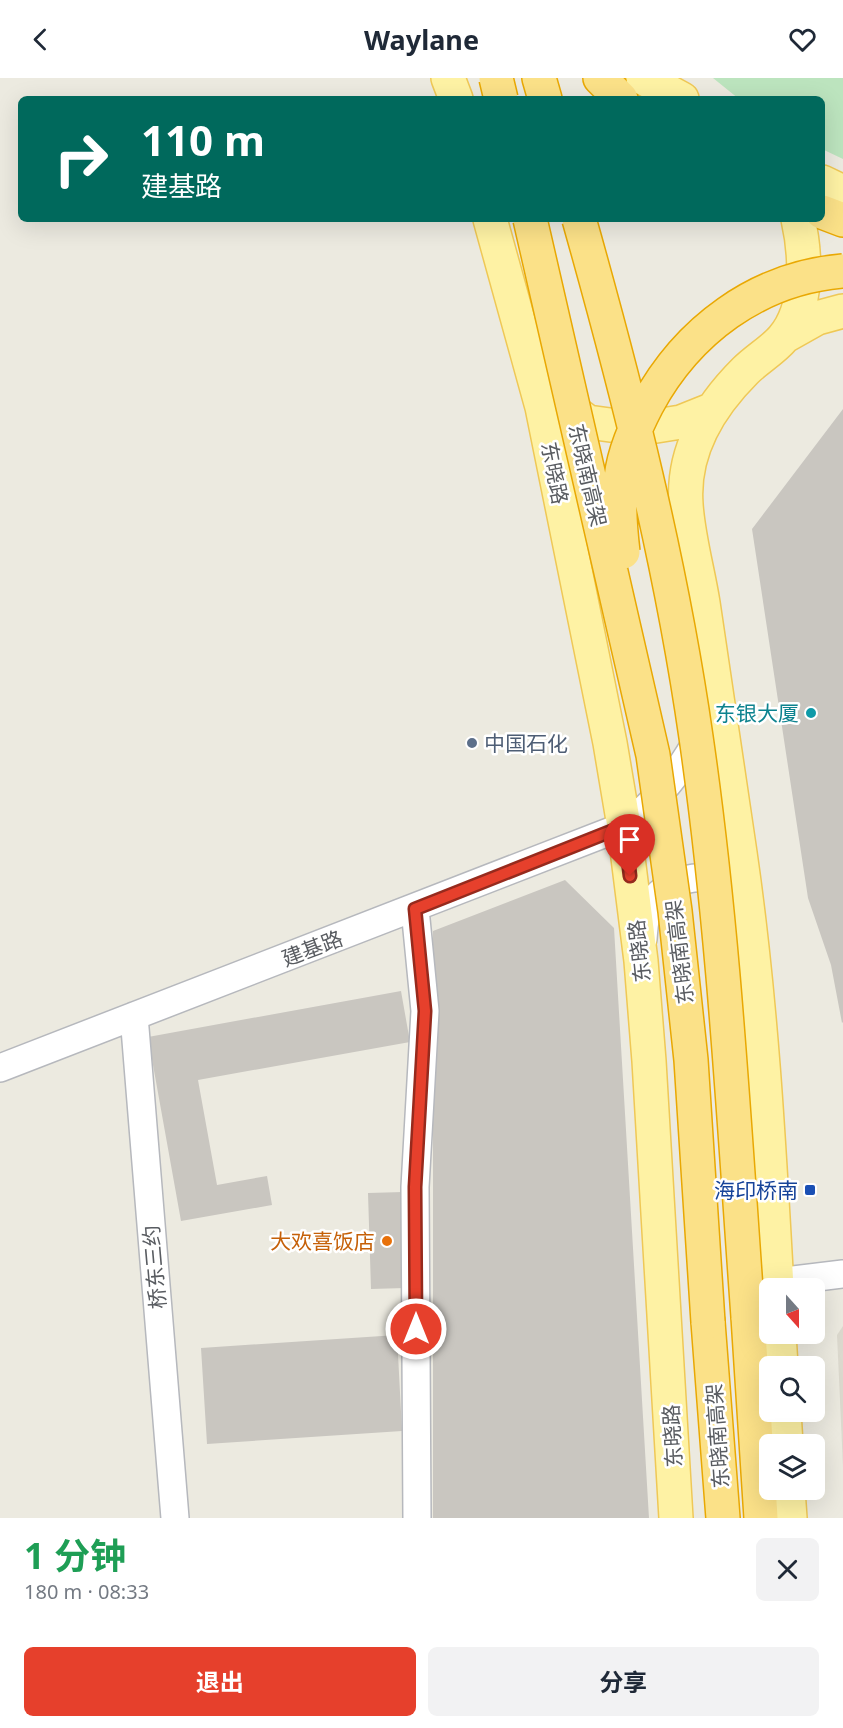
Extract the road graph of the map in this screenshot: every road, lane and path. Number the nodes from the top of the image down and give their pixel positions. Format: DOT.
graph roads {
  1 [pos="448,78"];
  2 [pos="496,78"];
  3 [pos="516,78"];
  4 [pos="539,78"];
  5 [pos="600,78"];
  6 [pos="643,78"];
  7 [pos="668,78"];
  8 [pos="455,96"];
  9 [pos="491,96"];
  10 [pos="500,96"];
  11 [pos="544,96"];
  12 [pos="618,96"];
  13 [pos="676,96"];
  14 [pos="687,96"];
  15 [pos="825,183"];
  16 [pos="843,192"];
  17 [pos="825,213"];
  18 [pos="843,220"];
  19 [pos="491,222"];
  20 [pos="531,222"];
  21 [pos="580,222"];
  22 [pos="798,222"];
  23 [pos="843,271"];
  24 [pos="843,311"];
  25 [pos="785,336"];
  26 [pos="532,369"];
  27 [pos="711,410"];
  28 [pos="642,696"];
  29 [pos="718,702"];
  30 [pos="624,826"];
  31 [pos="415,909"];
  32 [pos="749,916"];
  33 [pos="641,961"];
  34 [pos="134,1016"];
  35 [pos="0,1068"];
  36 [pos="843,1274"];
  37 [pos="777,1278"];
  38 [pos="819,1278"];
  39 [pos="789,1500"];
  40 [pos="175,1518"];
  41 [pos="417,1518"];
  42 [pos="676,1518"];
  43 [pos="723,1518"];
  44 [pos="761,1518"];
  45 [pos="790,1518"];
  1 -- 8 [label="main road"];
  2 -- 10 [label="highway, bridge"];
  3 -- 9 [label="main road"];
  4 -- 11 [label="highway"];
  5 -- 12 [label="highway"];
  6 -- 13 [label="main road"];
  7 -- 14 [label="main road"];
  15 -- 16 [label="main road"];
  17 -- 18 [label="highway"];
  19 -- 26 [label="main road, 东晓路"];
  20 -- 28 [label="highway, 东晓南高架, bridge"];
  21 -- 44 [label="highway, 东晓南高架, bridge"];
  22 -- 25 [label="main road"];
  23 -- 28 [label="highway, bridge"];
  24 -- 25 [label="main road"];
  25 -- 27 [label="main road"];
  26 -- 27 [label="main road"];
  26 -- 30 [label="main road, 东晓路"];
  27 -- 29 [label="main road"];
  28 -- 43 [label="highway, 东晓南高架, bridge"];
  29 -- 30 [label="street, 建基路"];
  29 -- 32 [label="main road"];
  30 -- 31 [label="street, 建基路"];
  30 -- 33 [label="main road, 东晓路"];
  31 -- 34 [label="street, 建基路"];
  31 -- 41 [label="street"];
  32 -- 33 [label="street"];
  32 -- 37 [label="main road"];
  33 -- 42 [label="main road, 东晓路"];
  34 -- 35 [label="street, 建基路"];
  34 -- 40 [label="street, 桥东三约"];
  36 -- 38 [label="street"];
  39 -- 45 [label="main road"];
}
